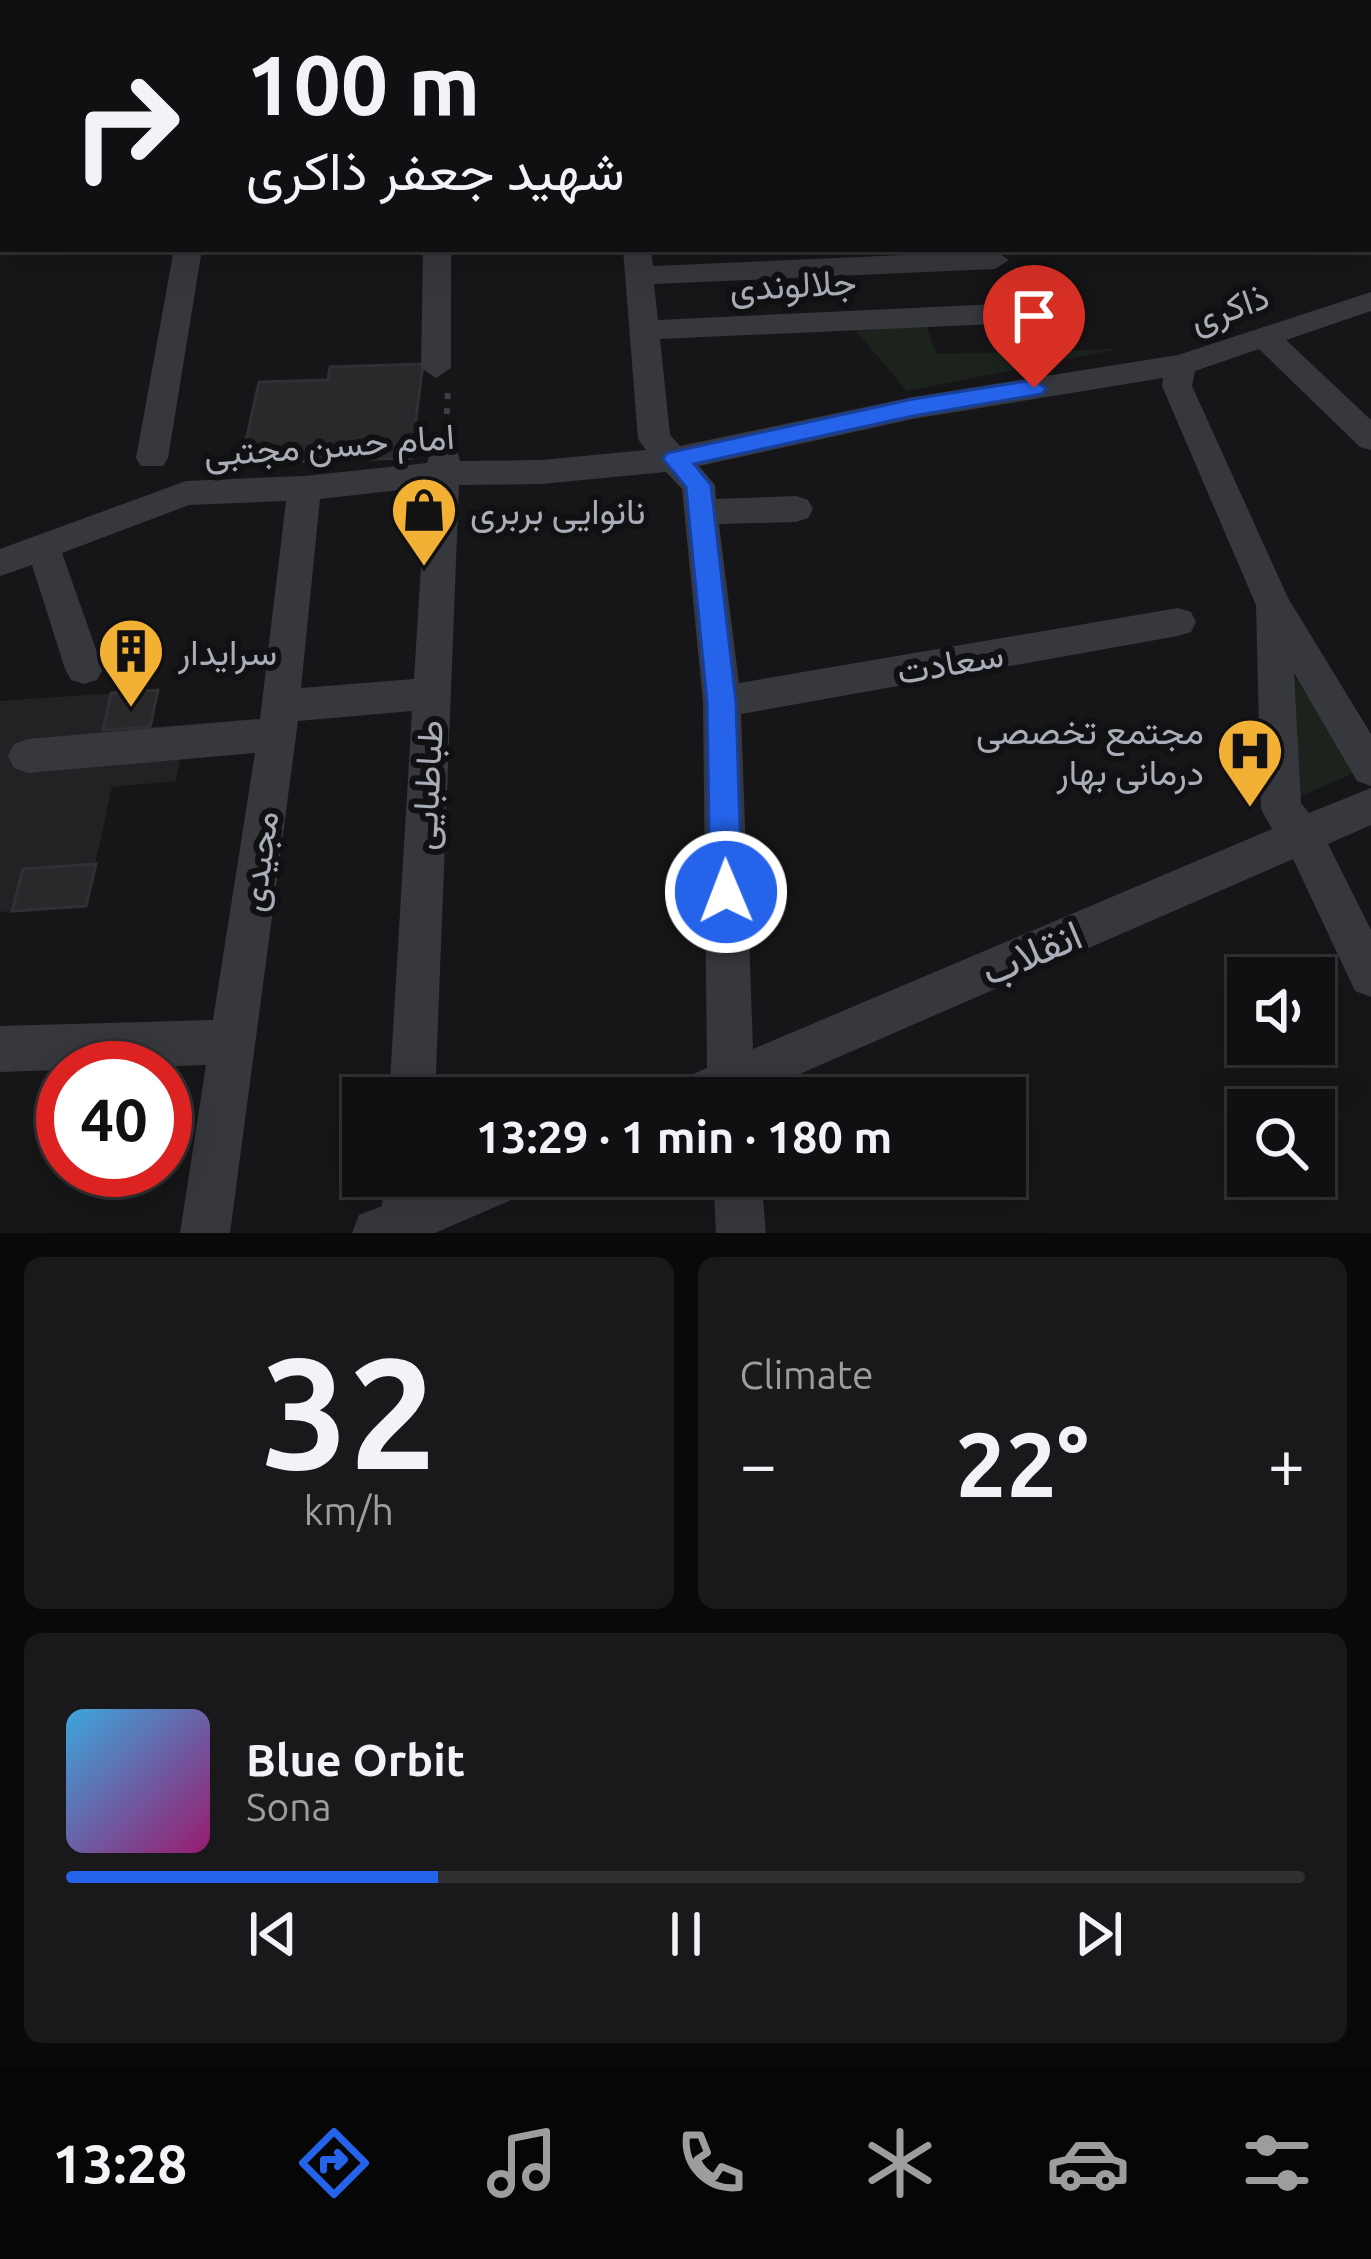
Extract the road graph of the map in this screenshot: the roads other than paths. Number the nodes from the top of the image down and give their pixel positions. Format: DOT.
graph roads {
  1 [pos="187,252"];
  2 [pos="437,252"];
  3 [pos="995,260"];
  4 [pos="638,262"];
  5 [pos="1371,266"];
  6 [pos="1363,303"];
  7 [pos="1018,313"];
  8 [pos="644,330"];
  9 [pos="1263,337"];
  10 [pos="1181,365"];
  11 [pos="436,368"];
  12 [pos="1371,439"];
  13 [pos="152,458"];
  14 [pos="676,459"];
  15 [pos="444,463"];
  16 [pos="304,488"];
  17 [pos="796,509"];
  18 [pos="701,512"];
  19 [pos="43,547"];
  20 [pos="0,563"];
  21 [pos="1273,604"];
  22 [pos="1178,622"];
  23 [pos="84,669"];
  24 [pos="430,694"];
  25 [pos="722,702"];
  26 [pos="279,720"];
  27 [pos="28,756"];
  28 [pos="1371,769"];
  29 [pos="1371,806"];
  30 [pos="1302,835"];
  31 [pos="1371,976"];
  32 [pos="232,1042"];
  33 [pos="0,1049"];
  34 [pos="413,1077"];
  35 [pos="718,1077"];
  36 [pos="752,1077"];
  37 [pos="440,1197"];
  38 [pos="738,1197"];
  39 [pos="397,1210"];
  40 [pos="206,1233"];
  41 [pos="741,1233"];
  1 -- 13 [label="street"];
  2 -- 11 [label="street"];
  3 -- 4 [label="street"];
  4 -- 8 [label="street"];
  5 -- 6 [label="street"];
  6 -- 9 [label="street, ذاکری"];
  7 -- 8 [label="street, جلالوندی"];
  8 -- 14 [label="street"];
  9 -- 10 [label="street, ذاکری"];
  9 -- 12 [label="street"];
  10 -- 14 [label="street, ذاکری"];
  10 -- 21 [label="street"];
  14 -- 15 [label="street, امام حسن مجتبی"];
  14 -- 18 [label="street"];
  15 -- 16 [label="street, امام حسن مجتبی"];
  15 -- 24 [label="street, طباطبایی"];
  16 -- 19 [label="street, امام حسن مجتبی"];
  16 -- 26 [label="street, مجیدی"];
  17 -- 18 [label="street"];
  18 -- 25 [label="street"];
  19 -- 20 [label="street, امام حسن مجتبی"];
  19 -- 23 [label="street"];
  21 -- 28 [label="street"];
  21 -- 30 [label="street"];
  22 -- 25 [label="street, سعادت"];
  24 -- 26 [label="street"];
  24 -- 34 [label="street, طباطبایی"];
  25 -- 35 [label="street"];
  26 -- 27 [label="street"];
  26 -- 32 [label="street, مجیدی"];
  29 -- 30 [label="street, انقلاب"];
  30 -- 31 [label="street"];
  30 -- 36 [label="street, انقلاب"];
  32 -- 33 [label="street"];
  32 -- 40 [label="street, مجیدی"];
  37 -- 39 [label="street"];
  38 -- 41 [label="street"];
}
